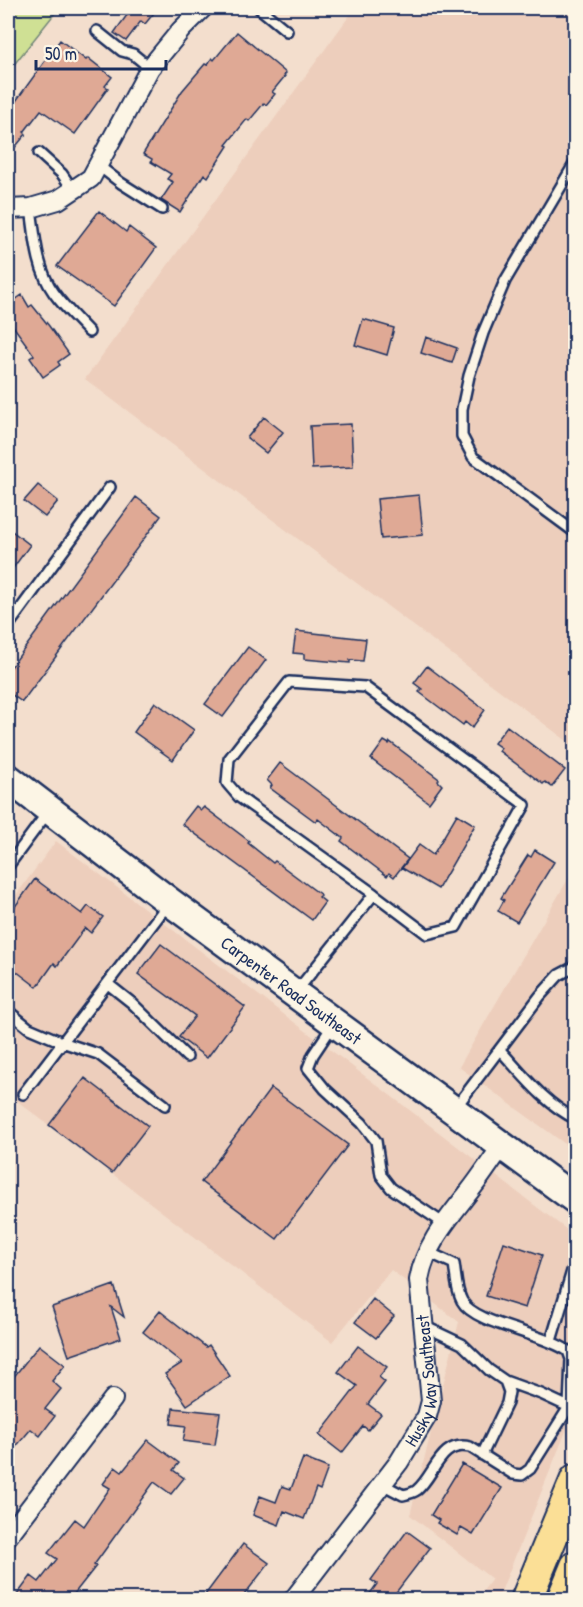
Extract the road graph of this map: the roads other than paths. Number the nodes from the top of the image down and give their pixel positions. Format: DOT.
graph roads {
  1 [pos="203,8"];
  2 [pos="259,8"];
  3 [pos="97,31"];
  4 [pos="286,31"];
  5 [pos="150,68"];
  6 [pos="39,153"];
  7 [pos="576,161"];
  8 [pos="99,166"];
  9 [pos="73,190"];
  10 [pos="32,208"];
  11 [pos="8,209"];
  12 [pos="162,209"];
  13 [pos="88,332"];
  14 [pos="110,487"];
  15 [pos="576,533"];
  16 [pos="8,626"];
  17 [pos="8,778"];
  18 [pos="50,810"];
  19 [pos="8,866"];
  20 [pos="374,894"];
  21 [pos="170,902"];
  22 [pos="576,966"];
  23 [pos="108,984"];
  24 [pos="294,994"];
  25 [pos="8,1011"];
  26 [pos="335,1023"];
  27 [pos="62,1042"];
  28 [pos="500,1050"];
  29 [pos="187,1057"];
  30 [pos="23,1094"];
  31 [pos="165,1105"];
  32 [pos="453,1110"];
  33 [pos="576,1119"];
  34 [pos="502,1146"];
  35 [pos="576,1200"];
  36 [pos="443,1223"];
  37 [pos="428,1252"];
  38 [pos="576,1266"];
  39 [pos="424,1326"];
  40 [pos="551,1341"];
  41 [pos="505,1381"];
  42 [pos="113,1399"];
  43 [pos="572,1410"];
  44 [pos="482,1455"];
  45 [pos="576,1479"];
  46 [pos="382,1484"];
  47 [pos="8,1536"];
  48 [pos="576,1566"];
  49 [pos="293,1599"];
  50 [pos="526,1599"];
  51 [pos="562,1599"];
  1 -- 5 [label="street"];
  2 -- 4 [label="lane"];
  3 -- 5 [label="lane"];
  5 -- 8 [label="street"];
  6 -- 9 [label="lane"];
  7 -- 15 [label="lane"];
  8 -- 9 [label="street"];
  8 -- 12 [label="lane"];
  9 -- 10 [label="street"];
  10 -- 11 [label="street"];
  10 -- 13 [label="lane"];
  14 -- 16 [label="lane"];
  17 -- 18 [label="main road, Carpenter Road Southeast"];
  18 -- 19 [label="lane"];
  18 -- 21 [label="main road, Carpenter Road Southeast"];
  20 -- 20 [label="lane"];
  20 -- 24 [label="lane"];
  21 -- 23 [label="lane"];
  21 -- 24 [label="main road, Carpenter Road Southeast"];
  22 -- 28 [label="lane"];
  23 -- 27 [label="lane"];
  23 -- 29 [label="lane"];
  24 -- 26 [label="main road, Carpenter Road Southeast"];
  25 -- 27 [label="lane"];
  26 -- 32 [label="main road, Carpenter Road Southeast"];
  26 -- 36 [label="lane"];
  27 -- 30 [label="lane"];
  27 -- 31 [label="lane"];
  28 -- 32 [label="lane"];
  28 -- 33 [label="lane"];
  32 -- 34 [label="main road, Carpenter Road Southeast"];
  34 -- 35 [label="main road, Carpenter Road Southeast"];
  34 -- 36 [label="street, Husky Way Southeast"];
  36 -- 37 [label="street, Husky Way Southeast"];
  37 -- 39 [label="street, Husky Way Southeast"];
  37 -- 40 [label="lane"];
  38 -- 40 [label="lane"];
  39 -- 41 [label="lane"];
  39 -- 46 [label="street, Husky Way Southeast"];
  40 -- 43 [label="lane"];
  41 -- 43 [label="lane"];
  41 -- 44 [label="lane"];
  42 -- 47 [label="street"];
  43 -- 44 [label="lane"];
  44 -- 46 [label="lane"];
  45 -- 50 [label="main road"];
  46 -- 49 [label="street, Husky Way Southeast"];
  48 -- 51 [label="main road"];
}
